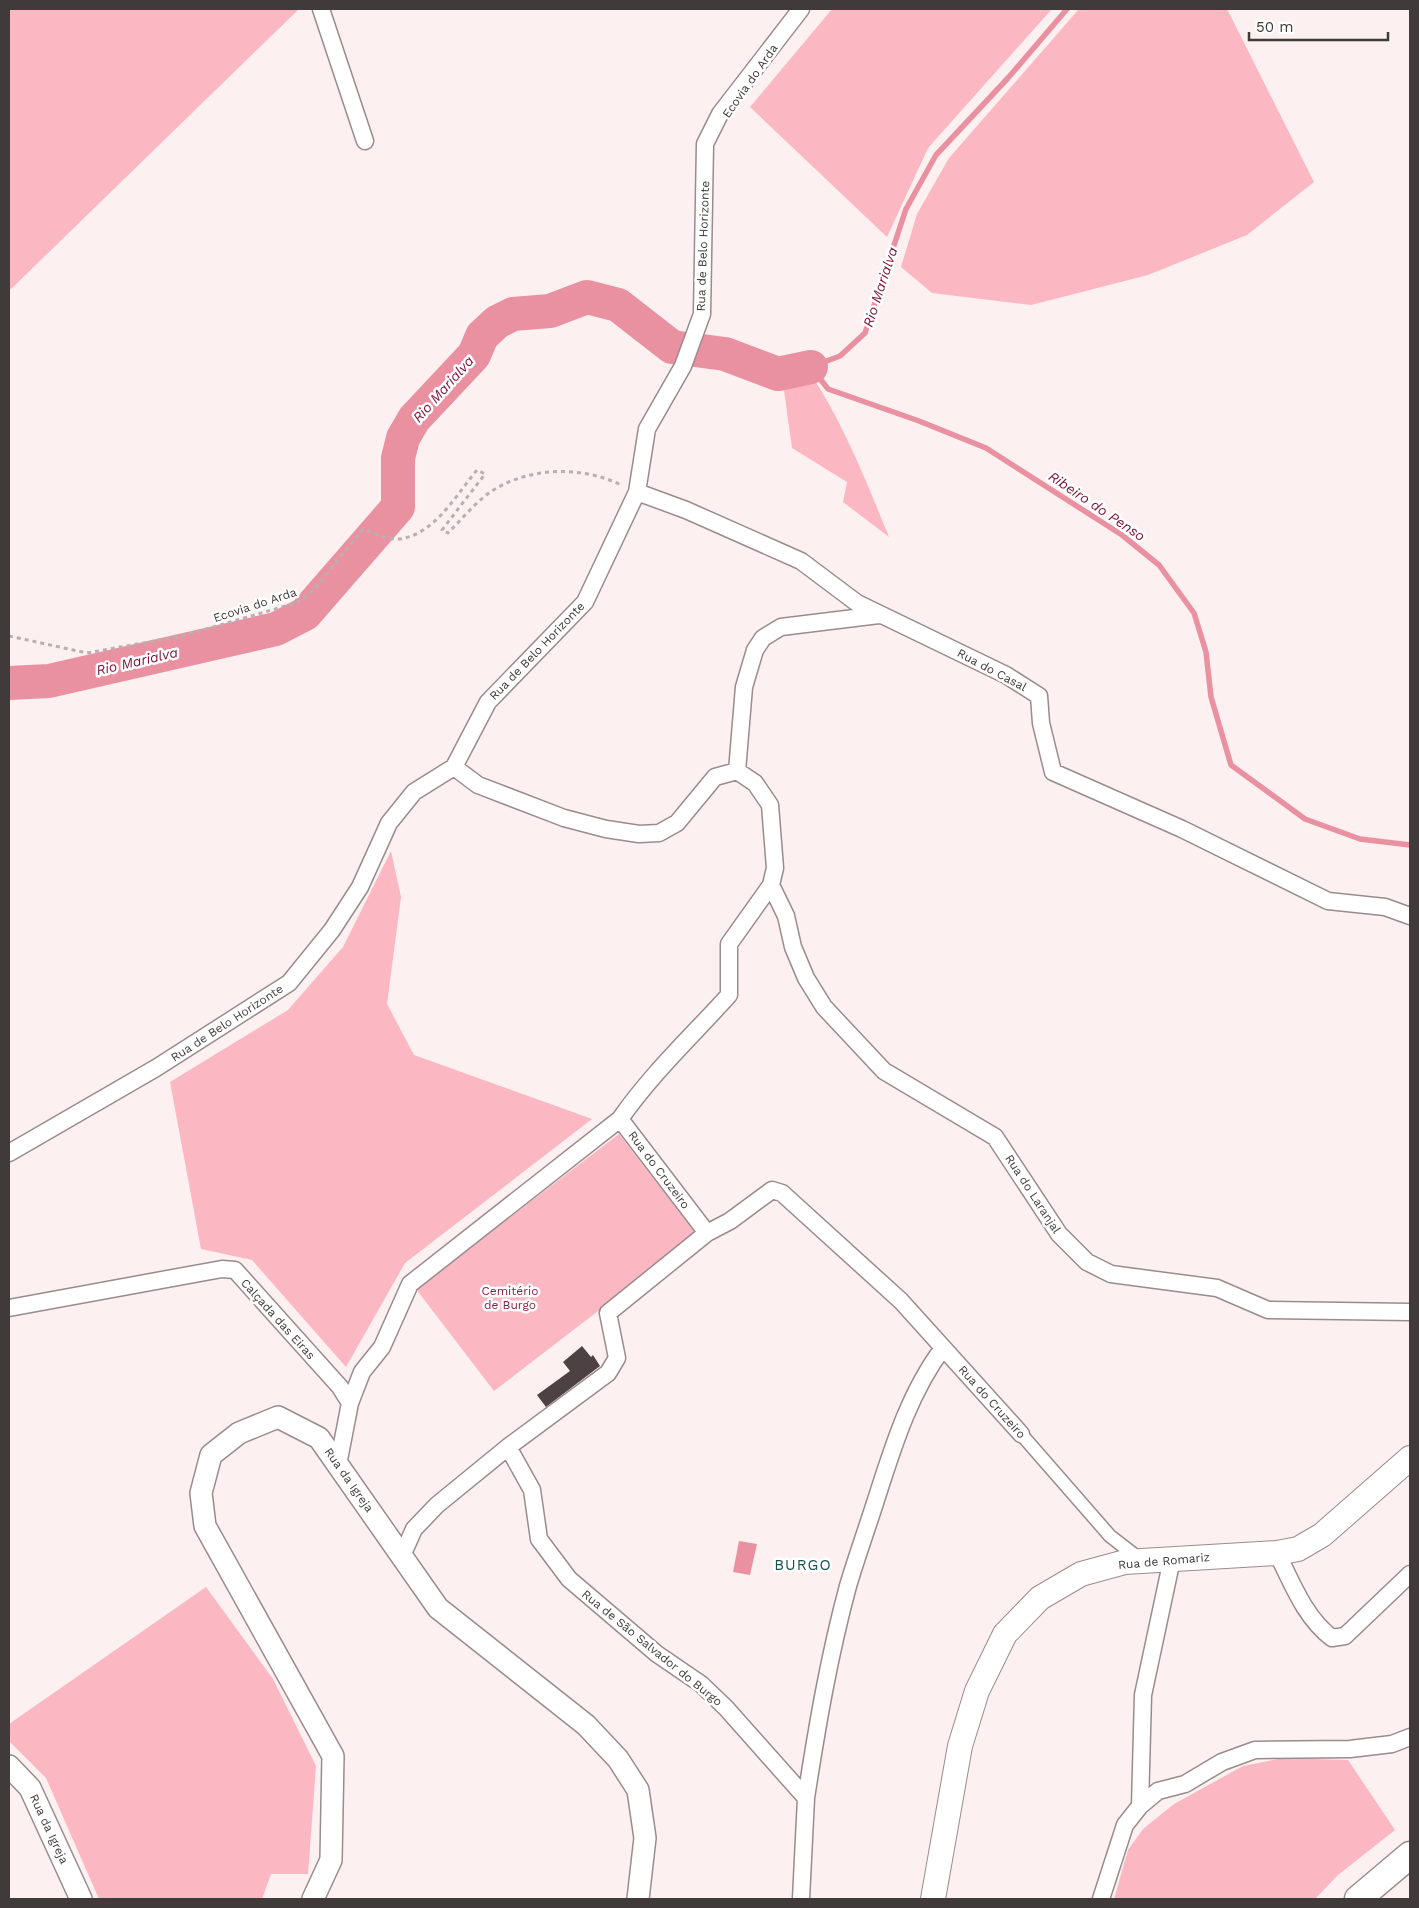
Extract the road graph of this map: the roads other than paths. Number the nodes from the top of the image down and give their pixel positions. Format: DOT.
graph roads {
  1 [pos="320,9"];
  2 [pos="801,9"];
  3 [pos="365,141"];
  4 [pos="637,492"];
  5 [pos="881,614"];
  6 [pos="454,767"];
  7 [pos="737,771"];
  8 [pos="771,885"];
  9 [pos="1410,916"];
  10 [pos="620,1119"];
  11 [pos="9,1153"];
  12 [pos="707,1234"];
  13 [pos="9,1308"];
  14 [pos="1410,1312"];
  15 [pos="943,1348"];
  16 [pos="350,1403"];
  17 [pos="1021,1434"];
  18 [pos="508,1447"];
  19 [pos="1410,1458"];
  20 [pos="338,1465"];
  21 [pos="1277,1553"];
  22 [pos="402,1556"];
  23 [pos="1172,1559"];
  24 [pos="1142,1561"];
  25 [pos="1410,1574"];
  26 [pos="1410,1737"];
  27 [pos="9,1766"];
  28 [pos="806,1798"];
  29 [pos="1140,1806"];
  30 [pos="1406,1859"];
  31 [pos="81,1899"];
  32 [pos="313,1899"];
  33 [pos="638,1899"];
  34 [pos="801,1899"];
  35 [pos="933,1899"];
  36 [pos="1101,1899"];
  37 [pos="1358,1899"];
  1 -- 3 [label="street"];
  2 -- 4 [label="street, Rua de Belo Horizonte"];
  4 -- 5 [label="street, Rua do Casal"];
  4 -- 6 [label="street, Rua de Belo Horizonte"];
  5 -- 7 [label="street"];
  5 -- 9 [label="street, Rua do Casal"];
  6 -- 7 [label="street"];
  6 -- 11 [label="street, Rua de Belo Horizonte"];
  7 -- 8 [label="street, Rua do Cruzeiro"];
  8 -- 10 [label="street, Rua do Cruzeiro"];
  8 -- 14 [label="street, Rua do Laranjal"];
  10 -- 12 [label="street, Rua do Cruzeiro"];
  10 -- 16 [label="street"];
  12 -- 15 [label="street, Rua do Cruzeiro"];
  12 -- 18 [label="street"];
  13 -- 16 [label="street, Calçada das Eiras"];
  15 -- 17 [label="street, Rua do Cruzeiro"];
  15 -- 28 [label="street"];
  16 -- 20 [label="street"];
  17 -- 24 [label="street, Rua do Cruzeiro"];
  18 -- 22 [label="street"];
  18 -- 28 [label="street, Rua de São Salvador do Burgo"];
  19 -- 21 [label="main road, Rua de Romariz"];
  20 -- 22 [label="street, Rua da Igreja"];
  20 -- 32 [label="street, Rua da Igreja"];
  21 -- 23 [label="main road, Rua de Romariz"];
  21 -- 25 [label="street"];
  22 -- 33 [label="street, Rua da Igreja"];
  23 -- 24 [label="main road, Rua de Romariz"];
  23 -- 29 [label="street"];
  24 -- 35 [label="main road, Rua de Romariz"];
  26 -- 29 [label="street"];
  27 -- 31 [label="street, Rua da Igreja"];
  28 -- 34 [label="street"];
  29 -- 36 [label="street"];
  30 -- 37 [label="main road"];
}
